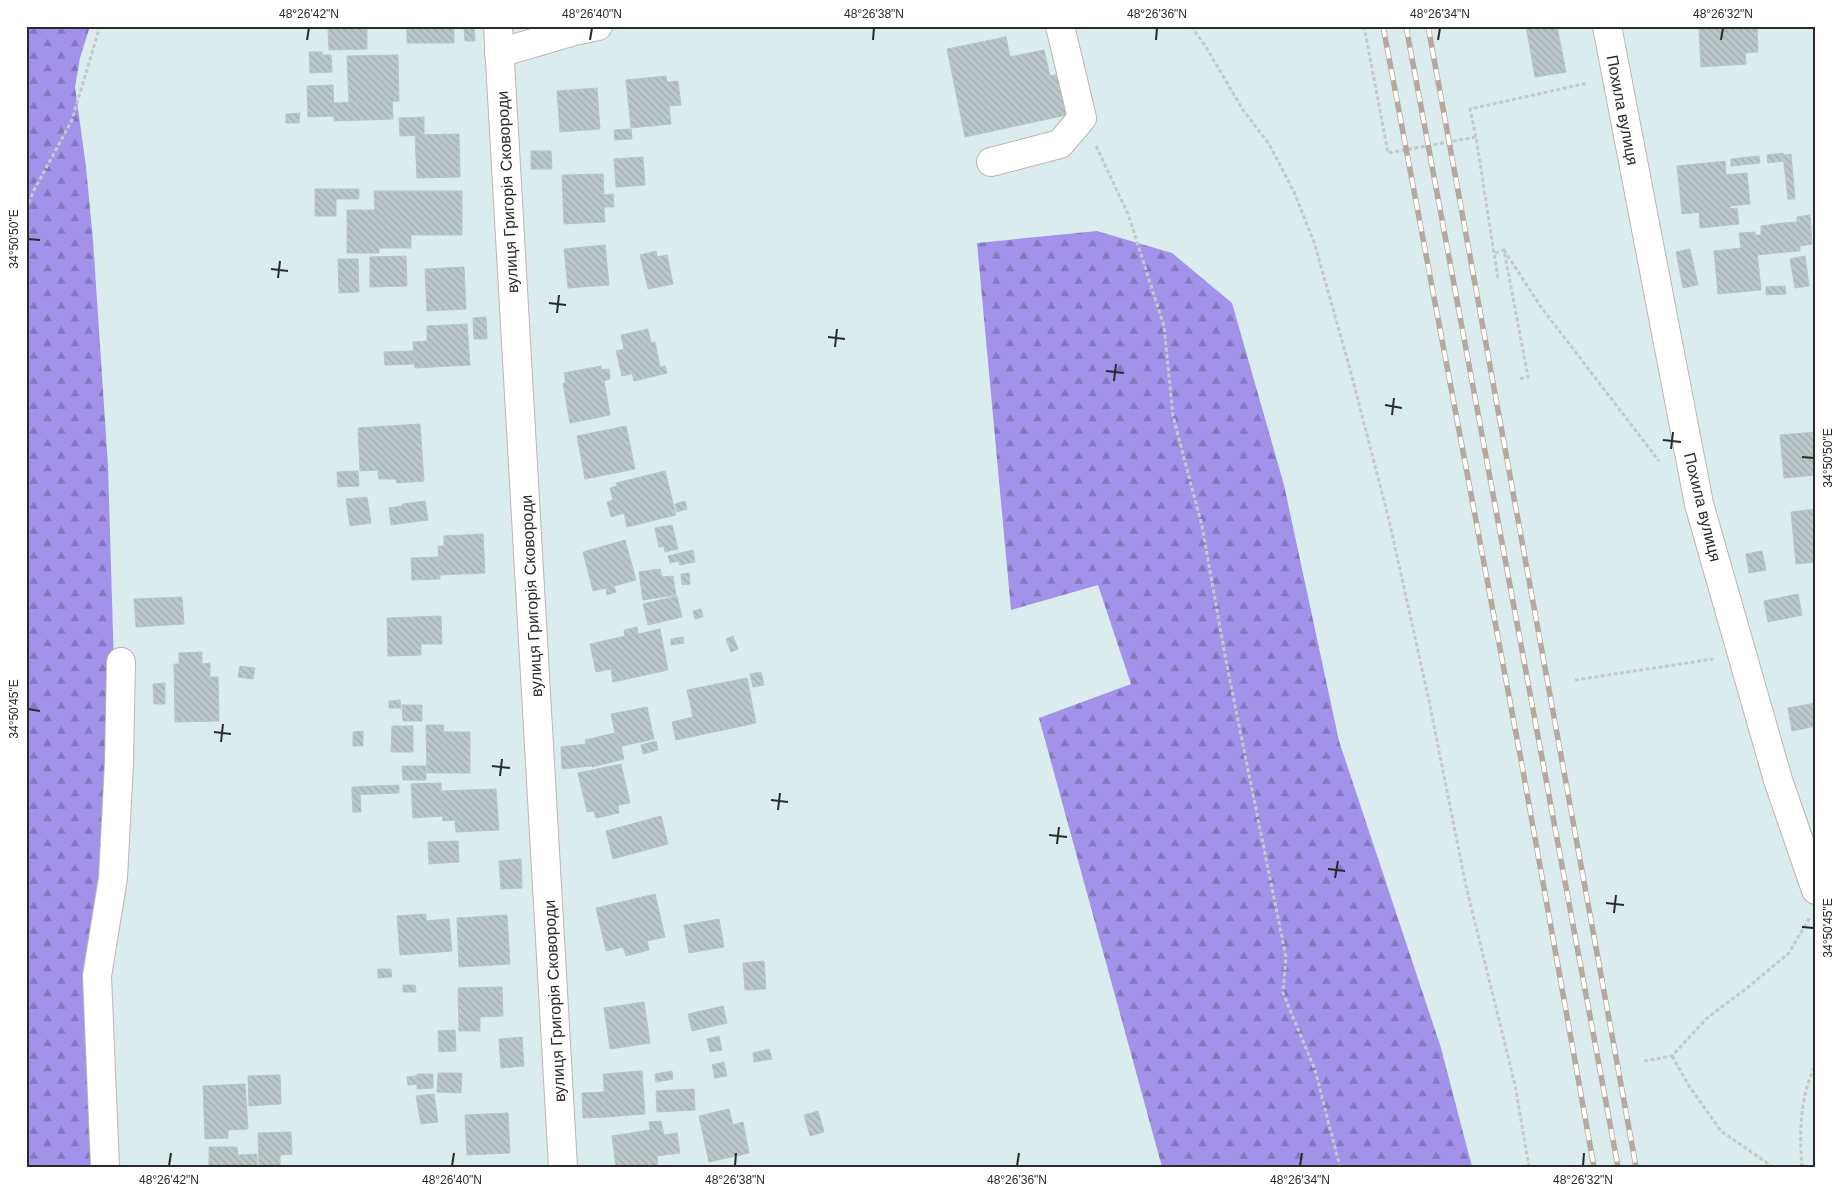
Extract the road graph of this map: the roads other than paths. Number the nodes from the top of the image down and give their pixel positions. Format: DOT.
graph roads {
  1 [pos="498,26"];
  2 [pos="598,26"];
  3 [pos="1060,26"];
  4 [pos="1607,26"];
  5 [pos="499,53"];
  6 [pos="991,162"];
  7 [pos="121,662"];
  8 [pos="1814,902"];
  9 [pos="105,1167"];
  10 [pos="563,1167"];
  1 -- 5 [label="street, вулиця Григорія Сковороди"];
  2 -- 5 [label="street"];
  3 -- 6 [label="street"];
  4 -- 8 [label="street, Похила вулиця"];
  5 -- 10 [label="street, вулиця Григорія Сковороди"];
  7 -- 9 [label="street"];
}
